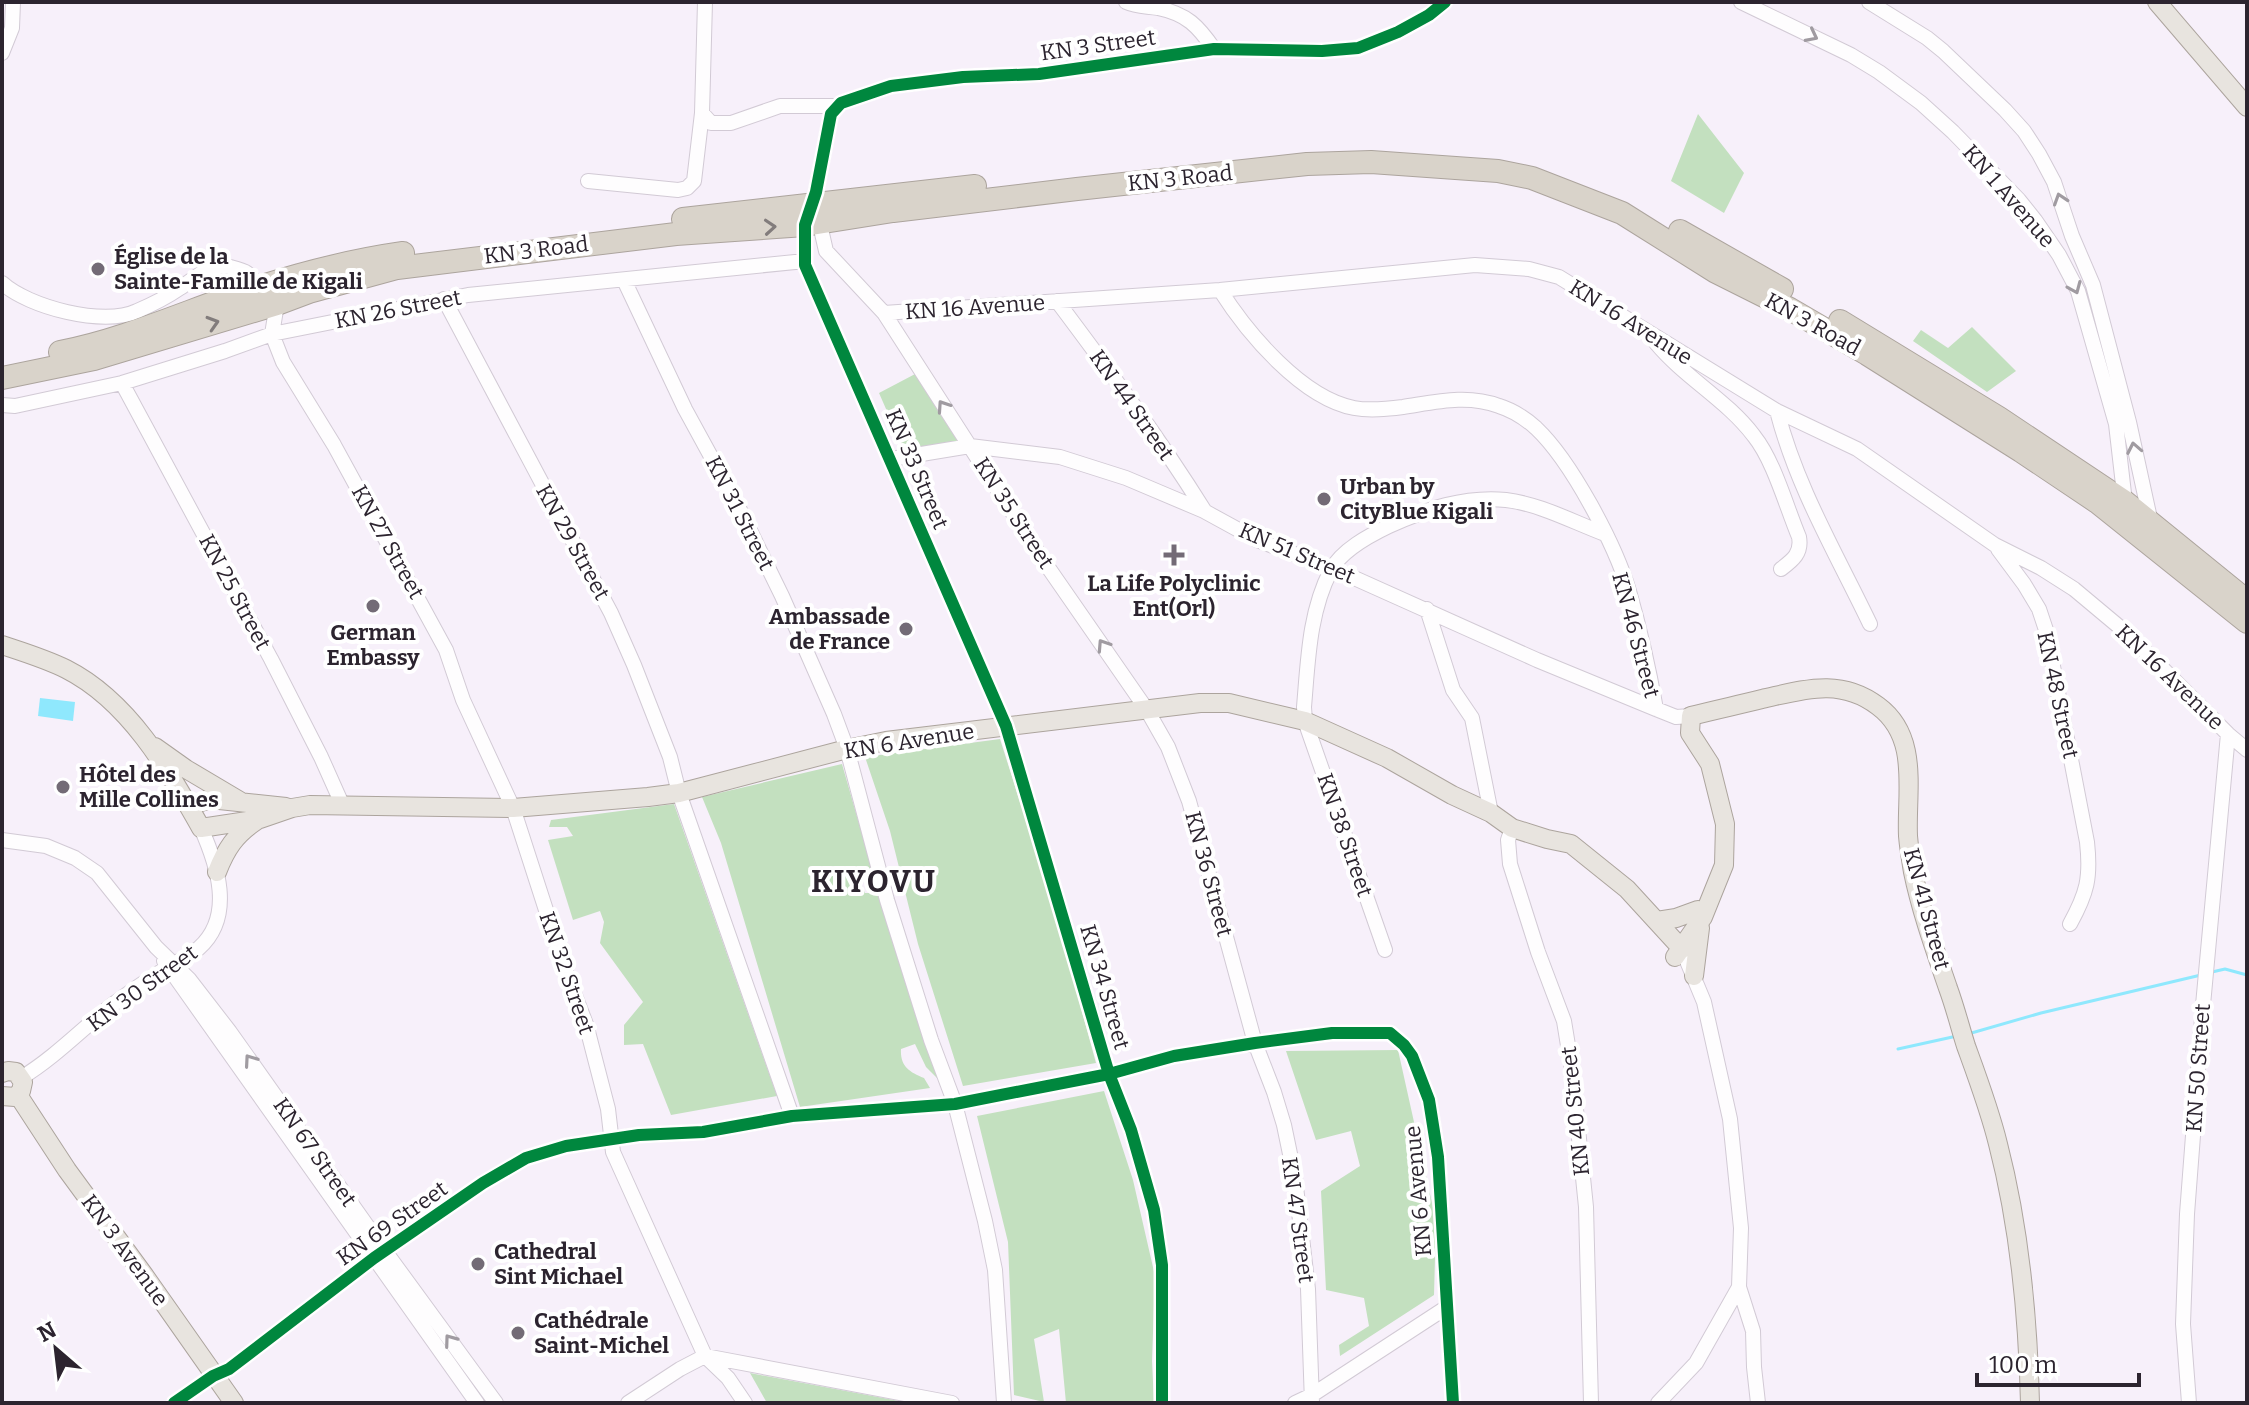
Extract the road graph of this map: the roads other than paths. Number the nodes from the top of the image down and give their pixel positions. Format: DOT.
graph roads {
  1 [pos="13,2"];
  2 [pos="705,2"];
  3 [pos="1126,2"];
  4 [pos="1445,2"];
  5 [pos="1741,2"];
  6 [pos="1869,2"];
  7 [pos="2157,2"];
  8 [pos="1214,49"];
  9 [pos="2,53"];
  10 [pos="837,106"];
  11 [pos="2247,107"];
  12 [pos="702,113"];
  13 [pos="588,181"];
  14 [pos="814,209"];
  15 [pos="805,261"];
  16 [pos="624,280"];
  17 [pos="2,283"];
  18 [pos="259,287"];
  19 [pos="1220,290"];
  20 [pos="444,299"];
  21 [pos="1057,301"];
  22 [pos="277,304"];
  23 [pos="884,313"];
  24 [pos="272,334"];
  25 [pos="1648,334"];
  26 [pos="2,363"];
  27 [pos="2,378"];
  28 [pos="122,383"];
  29 [pos="2,405"];
  30 [pos="1777,411"];
  31 [pos="970,446"];
  32 [pos="891,459"];
  33 [pos="2125,502"];
  34 [pos="1204,511"];
  35 [pos="2151,524"];
  36 [pos="1605,534"];
  37 [pos="1995,545"];
  38 [pos="1332,568"];
  39 [pos="1781,569"];
  40 [pos="2247,601"];
  41 [pos="1427,609"];
  42 [pos="2247,622"];
  43 [pos="1870,624"];
  44 [pos="2,645"];
  45 [pos="1656,709"];
  46 [pos="1147,710"];
  47 [pos="1691,716"];
  48 [pos="1305,721"];
  49 [pos="1006,726"];
  50 [pos="2228,734"];
  51 [pos="148,742"];
  52 [pos="847,749"];
  53 [pos="2247,750"];
  54 [pos="679,793"];
  55 [pos="240,801"];
  56 [pos="342,804"];
  57 [pos="189,806"];
  58 [pos="292,808"];
  59 [pos="513,808"];
  60 [pos="1491,813"];
  61 [pos="260,819"];
  62 [pos="201,828"];
  63 [pos="1512,828"];
  64 [pos="1547,839"];
  65 [pos="2,840"];
  66 [pos="217,872"];
  67 [pos="1701,914"];
  68 [pos="1657,921"];
  69 [pos="2070,924"];
  70 [pos="1385,950"];
  71 [pos="1675,950"];
  72 [pos="171,966"];
  73 [pos="1694,976"];
  74 [pos="1708,1021"];
  75 [pos="1255,1043"];
  76 [pos="2,1073"];
  77 [pos="1109,1074"];
  78 [pos="14,1090"];
  79 [pos="955,1104"];
  80 [pos="792,1116"];
  81 [pos="610,1141"];
  82 [pos="379,1254"];
  83 [pos="1739,1287"];
  84 [pos="1447,1307"];
  85 [pos="705,1356"];
  86 [pos="213,1376"];
  87 [pos="1312,1399"];
  88 [pos="174,1403"];
  89 [pos="234,1403"];
  90 [pos="477,1403"];
  91 [pos="496,1403"];
  92 [pos="628,1403"];
  93 [pos="745,1403"];
  94 [pos="952,1403"];
  95 [pos="1004,1403"];
  96 [pos="1162,1403"];
  97 [pos="1295,1403"];
  98 [pos="1453,1403"];
  99 [pos="1591,1403"];
  100 [pos="1658,1403"];
  101 [pos="1758,1403"];
  102 [pos="2030,1403"];
  103 [pos="2189,1403"];
  1 -- 9 [label="street"];
  2 -- 12 [label="street"];
  3 -- 8 [label="street"];
  4 -- 8 [label="street, KN 3 Street"];
  5 -- 33 [label="street, KN 1 Avenue, one-way"];
  35 -- 6 [label="street, KN 1 Avenue, one-way"];
  7 -- 11 [label="main road"];
  8 -- 10 [label="street, KN 3 Street"];
  10 -- 12 [label="street"];
  10 -- 14 [label="street"];
  12 -- 13 [label="street"];
  14 -- 15 [label="street, KN 33 Street"];
  14 -- 18 [label="highway, KN 3 Road"];
  22 -- 14 [label="highway, KN 3 Road, one-way"];
  14 -- 23 [label="street, KN 16 Avenue"];
  14 -- 33 [label="highway, KN 3 Road"];
  14 -- 42 [label="highway, KN 3 Road"];
  15 -- 16 [label="street, KN 26 Street"];
  15 -- 32 [label="street, KN 33 Street"];
  16 -- 20 [label="street, KN 26 Street"];
  16 -- 52 [label="street, KN 31 Street"];
  17 -- 18 [label="street"];
  18 -- 22 [label="street"];
  18 -- 26 [label="highway, KN 3 Road"];
  19 -- 21 [label="street, KN 16 Avenue"];
  19 -- 25 [label="street, KN 16 Avenue"];
  19 -- 36 [label="street, KN 46 Street"];
  20 -- 24 [label="street, KN 26 Street"];
  20 -- 54 [label="street, KN 29 Street"];
  21 -- 23 [label="street, KN 16 Avenue"];
  21 -- 34 [label="street, KN 44 Street"];
  22 -- 24 [label="street"];
  27 -- 22 [label="highway, KN 3 Road, one-way"];
  31 -- 23 [label="street, KN 35 Street, one-way"];
  24 -- 28 [label="street, KN 26 Street"];
  24 -- 59 [label="street, KN 27 Street"];
  25 -- 30 [label="street, KN 16 Avenue"];
  25 -- 39 [label="street"];
  28 -- 29 [label="street, KN 26 Street"];
  28 -- 56 [label="street, KN 25 Street"];
  30 -- 37 [label="street, KN 16 Avenue"];
  30 -- 43 [label="street"];
  31 -- 32 [label="street, KN 51 Street"];
  31 -- 34 [label="street, KN 51 Street"];
  46 -- 31 [label="street, KN 35 Street, one-way"];
  32 -- 49 [label="street, KN 33 Street"];
  33 -- 35 [label="highway, KN 3 Road"];
  34 -- 38 [label="street, KN 51 Street"];
  35 -- 40 [label="highway, KN 3 Road"];
  36 -- 38 [label="street"];
  36 -- 45 [label="street, KN 46 Street"];
  37 -- 50 [label="street, KN 16 Avenue"];
  37 -- 69 [label="street, KN 48 Street"];
  38 -- 41 [label="street, KN 51 Street"];
  38 -- 48 [label="street"];
  41 -- 45 [label="street, KN 51 Street"];
  41 -- 60 [label="street"];
  44 -- 51 [label="main road"];
  45 -- 47 [label="street, KN 51 Street"];
  46 -- 48 [label="main road, KN 6 Avenue"];
  46 -- 49 [label="main road, KN 6 Avenue"];
  46 -- 75 [label="street, KN 36 Street"];
  47 -- 67 [label="main road"];
  47 -- 102 [label="main road, KN 41 Street"];
  48 -- 60 [label="main road, KN 6 Avenue"];
  48 -- 70 [label="street, KN 38 Street"];
  49 -- 52 [label="main road, KN 6 Avenue"];
  49 -- 77 [label="street, KN 34 Street"];
  50 -- 53 [label="street, KN 16 Avenue"];
  50 -- 103 [label="street, KN 50 Street"];
  51 -- 55 [label="main road"];
  51 -- 57 [label="main road"];
  52 -- 54 [label="main road, KN 6 Avenue"];
  52 -- 79 [label="street, KN 31 Street"];
  54 -- 59 [label="main road, KN 6 Avenue"];
  54 -- 80 [label="street, KN 29 Street"];
  55 -- 57 [label="main road, KN 6 Avenue"];
  55 -- 58 [label="main road, KN 6 Avenue"];
  56 -- 58 [label="main road, KN 6 Avenue"];
  56 -- 59 [label="main road, KN 6 Avenue"];
  57 -- 62 [label="main road"];
  58 -- 61 [label="main road, KN 6 Avenue"];
  59 -- 81 [label="street, KN 32 Street"];
  60 -- 63 [label="main road, KN 6 Avenue"];
  61 -- 62 [label="main road, KN 6 Avenue"];
  61 -- 66 [label="main road"];
  62 -- 66 [label="street, KN 30 Street"];
  63 -- 64 [label="main road, KN 6 Avenue"];
  63 -- 99 [label="street, KN 40 Street"];
  64 -- 68 [label="main road, KN 6 Avenue"];
  64 -- 71 [label="main road, KN 6 Avenue"];
  65 -- 72 [label="street, KN 67 Street"];
  66 -- 72 [label="street, KN 30 Street"];
  67 -- 68 [label="main road"];
  67 -- 71 [label="main road"];
  67 -- 73 [label="main road"];
  68 -- 71 [label="main road, KN 6 Avenue"];
  71 -- 73 [label="street, KN 6 Avenue"];
  71 -- 74 [label="street, KN 6 Avenue"];
  72 -- 78 [label="street, KN 30 Street"];
  72 -- 82 [label="street, KN 67 Street"];
  73 -- 74 [label="street, KN 6 Avenue"];
  74 -- 83 [label="street, KN 6 Avenue"];
  75 -- 77 [label="street, KN 6 Avenue"];
  75 -- 84 [label="street, KN 6 Avenue"];
  75 -- 87 [label="street, KN 47 Street"];
  76 -- 78 [label="main road"];
  77 -- 79 [label="street, KN 6 Avenue"];
  77 -- 96 [label="street, KN 34 Street"];
  78 -- 86 [label="main road, KN 3 Avenue"];
  79 -- 80 [label="street, KN 6 Avenue"];
  79 -- 95 [label="street, KN 31 Street"];
  80 -- 81 [label="street, KN 69 Street"];
  81 -- 82 [label="street, KN 69 Street"];
  81 -- 85 [label="street, KN 32 Street"];
  82 -- 86 [label="street, KN 69 Street"];
  82 -- 90 [label="street, KN 67 Street"];
  91 -- 82 [label="street, KN 67 Street, one-way"];
  83 -- 100 [label="street, KN 6 Avenue"];
  83 -- 101 [label="street"];
  84 -- 87 [label="street"];
  84 -- 98 [label="street, KN 6 Avenue"];
  85 -- 92 [label="street"];
  85 -- 93 [label="street, KN 32 Street"];
  85 -- 94 [label="street"];
  86 -- 88 [label="street, KN 69 Street"];
  86 -- 89 [label="main road, KN 3 Avenue"];
  87 -- 97 [label="street"];
}
